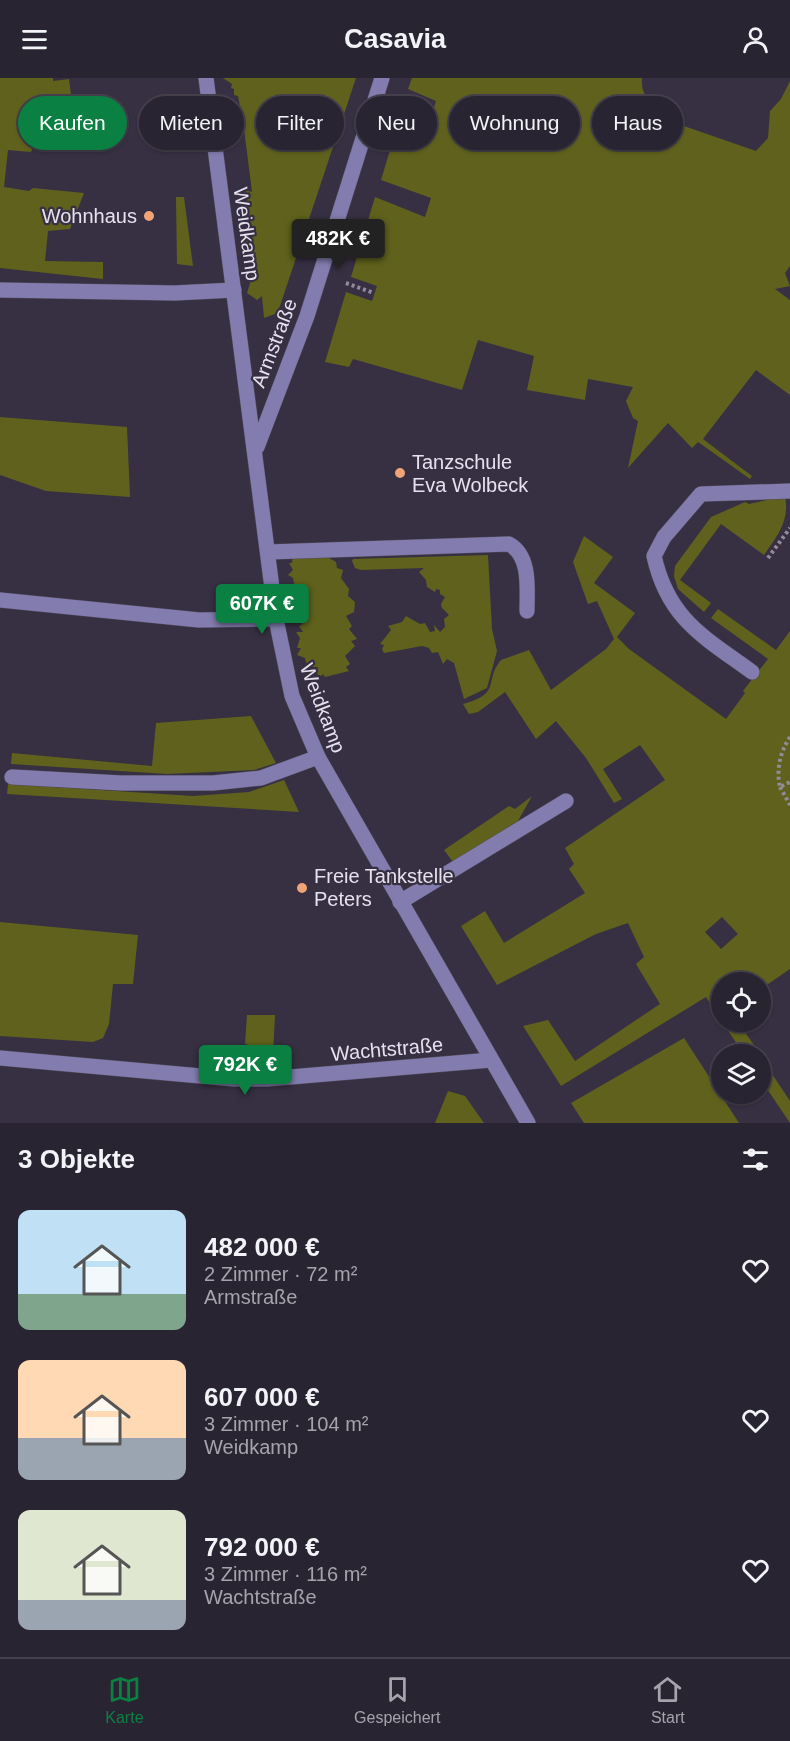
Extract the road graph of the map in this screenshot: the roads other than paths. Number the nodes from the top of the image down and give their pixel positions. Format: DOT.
graph roads {
  1 [pos="206,78"];
  2 [pos="382,78"];
  3 [pos="0,290"];
  4 [pos="234,290"];
  5 [pos="256,449"];
  6 [pos="790,491"];
  7 [pos="268,552"];
  8 [pos="0,600"];
  9 [pos="527,611"];
  10 [pos="276,619"];
  11 [pos="752,672"];
  12 [pos="318,757"];
  13 [pos="12,777"];
  14 [pos="566,801"];
  15 [pos="400,902"];
  16 [pos="0,1058"];
  17 [pos="491,1060"];
  18 [pos="528,1123"];
  1 -- 4 [label="street, Weidkamp"];
  2 -- 5 [label="street, Armstraße"];
  3 -- 4 [label="street"];
  4 -- 5 [label="street, Weidkamp"];
  5 -- 7 [label="street, Weidkamp"];
  6 -- 11 [label="street"];
  7 -- 9 [label="street"];
  7 -- 10 [label="street, Weidkamp"];
  8 -- 10 [label="street"];
  10 -- 12 [label="street, Weidkamp"];
  12 -- 13 [label="street"];
  12 -- 15 [label="street, Weidkamp"];
  14 -- 15 [label="street"];
  15 -- 17 [label="street, Weidkamp"];
  16 -- 17 [label="street, Wachtstraße"];
  17 -- 18 [label="street, Weidkamp"];
}
